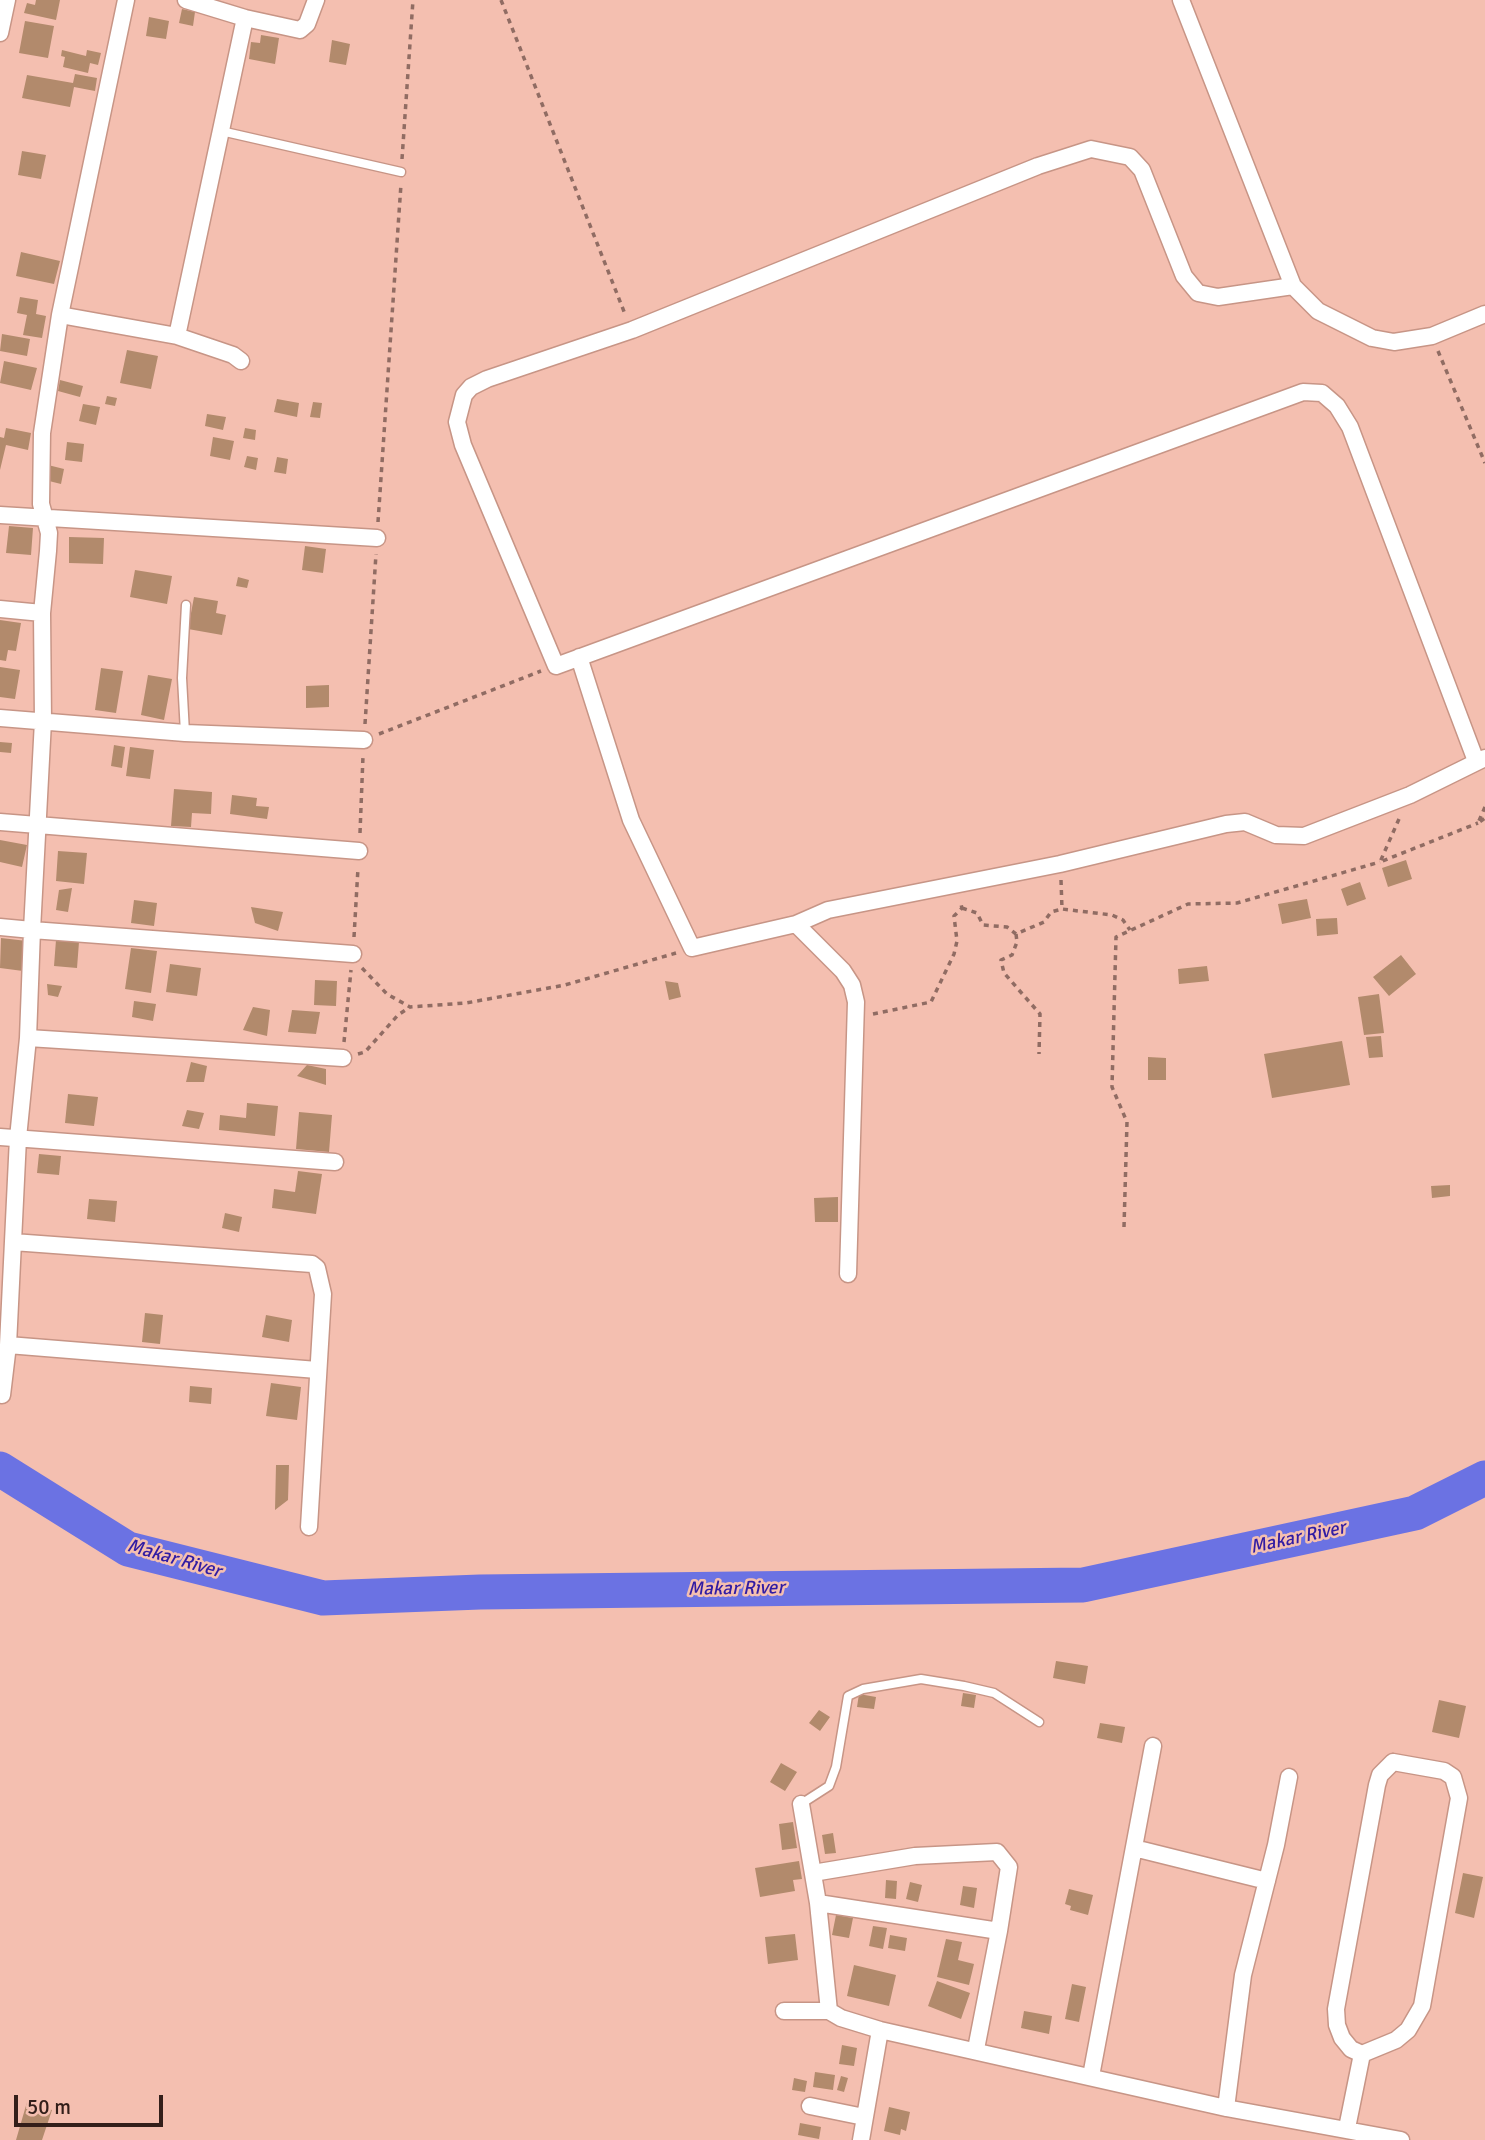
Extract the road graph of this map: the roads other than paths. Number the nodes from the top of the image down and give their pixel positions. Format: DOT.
graph roads {
  1 [pos="7,0"];
  2 [pos="126,0"];
  3 [pos="186,0"];
  4 [pos="316,0"];
  5 [pos="1181,0"];
  6 [pos="245,18"];
  7 [pos="0,33"];
  8 [pos="221,131"];
  9 [pos="401,173"];
  10 [pos="1293,286"];
  11 [pos="1485,314"];
  12 [pos="60,315"];
  13 [pos="177,336"];
  14 [pos="241,361"];
  15 [pos="0,515"];
  16 [pos="44,518"];
  17 [pos="377,538"];
  18 [pos="186,605"];
  19 [pos="0,609"];
  20 [pos="42,613"];
  21 [pos="579,657"];
  22 [pos="0,718"];
  23 [pos="43,721"];
  24 [pos="185,733"];
  25 [pos="364,740"];
  26 [pos="1481,759"];
  27 [pos="0,822"];
  28 [pos="40,826"];
  29 [pos="359,851"];
  30 [pos="796,924"];
  31 [pos="0,927"];
  32 [pos="32,930"];
  33 [pos="353,954"];
  34 [pos="28,1038"];
  35 [pos="342,1058"];
  36 [pos="0,1137"];
  37 [pos="18,1138"];
  38 [pos="335,1162"];
  39 [pos="13,1242"];
  40 [pos="848,1274"];
  41 [pos="8,1345"];
  42 [pos="317,1370"];
  43 [pos="2,1395"];
  44 [pos="309,1527"];
  45 [pos="1039,1722"];
  46 [pos="1153,1746"];
  47 [pos="1289,1777"];
  48 [pos="801,1804"];
  49 [pos="1134,1849"];
  50 [pos="813,1873"];
  51 [pos="1267,1881"];
  52 [pos="818,1903"];
  53 [pos="999,1931"];
  54 [pos="784,2011"];
  55 [pos="829,2011"];
  56 [pos="880,2030"];
  57 [pos="976,2049"];
  58 [pos="1362,2054"];
  59 [pos="1091,2076"];
  60 [pos="810,2106"];
  61 [pos="1226,2108"];
  62 [pos="864,2117"];
  63 [pos="1347,2128"];
  64 [pos="860,2140"];
  65 [pos="1401,2140"];
  1 -- 7 [label="street"];
  2 -- 12 [label="street"];
  3 -- 6 [label="street"];
  4 -- 6 [label="street"];
  5 -- 10 [label="street"];
  6 -- 8 [label="street"];
  8 -- 9 [label="lane"];
  8 -- 13 [label="street"];
  10 -- 11 [label="street"];
  10 -- 21 [label="street"];
  12 -- 13 [label="street"];
  12 -- 16 [label="street"];
  13 -- 14 [label="street"];
  15 -- 16 [label="street"];
  16 -- 17 [label="street"];
  16 -- 20 [label="street"];
  18 -- 24 [label="lane"];
  19 -- 20 [label="street"];
  20 -- 23 [label="street"];
  21 -- 26 [label="street"];
  21 -- 30 [label="street"];
  22 -- 23 [label="street"];
  23 -- 24 [label="street"];
  23 -- 28 [label="street"];
  24 -- 25 [label="street"];
  26 -- 30 [label="street"];
  27 -- 28 [label="street"];
  28 -- 29 [label="street"];
  28 -- 32 [label="street"];
  30 -- 40 [label="street"];
  31 -- 32 [label="street"];
  32 -- 33 [label="street"];
  32 -- 34 [label="street"];
  34 -- 35 [label="street"];
  34 -- 37 [label="street"];
  36 -- 37 [label="street"];
  37 -- 38 [label="street"];
  37 -- 39 [label="street"];
  39 -- 41 [label="street"];
  39 -- 42 [label="street"];
  41 -- 42 [label="street"];
  41 -- 43 [label="street"];
  42 -- 44 [label="street"];
  45 -- 48 [label="lane"];
  46 -- 49 [label="street"];
  47 -- 51 [label="street"];
  48 -- 50 [label="street"];
  49 -- 51 [label="street"];
  49 -- 59 [label="street"];
  50 -- 52 [label="street"];
  50 -- 53 [label="street"];
  51 -- 61 [label="street"];
  52 -- 53 [label="street"];
  52 -- 55 [label="street"];
  53 -- 57 [label="street"];
  54 -- 55 [label="street"];
  55 -- 56 [label="street"];
  56 -- 57 [label="street"];
  56 -- 62 [label="street"];
  57 -- 59 [label="street"];
  58 -- 58 [label="street"];
  58 -- 63 [label="street"];
  59 -- 61 [label="street"];
  60 -- 62 [label="street"];
  61 -- 63 [label="street"];
  62 -- 64 [label="street"];
  63 -- 65 [label="street"];
}
